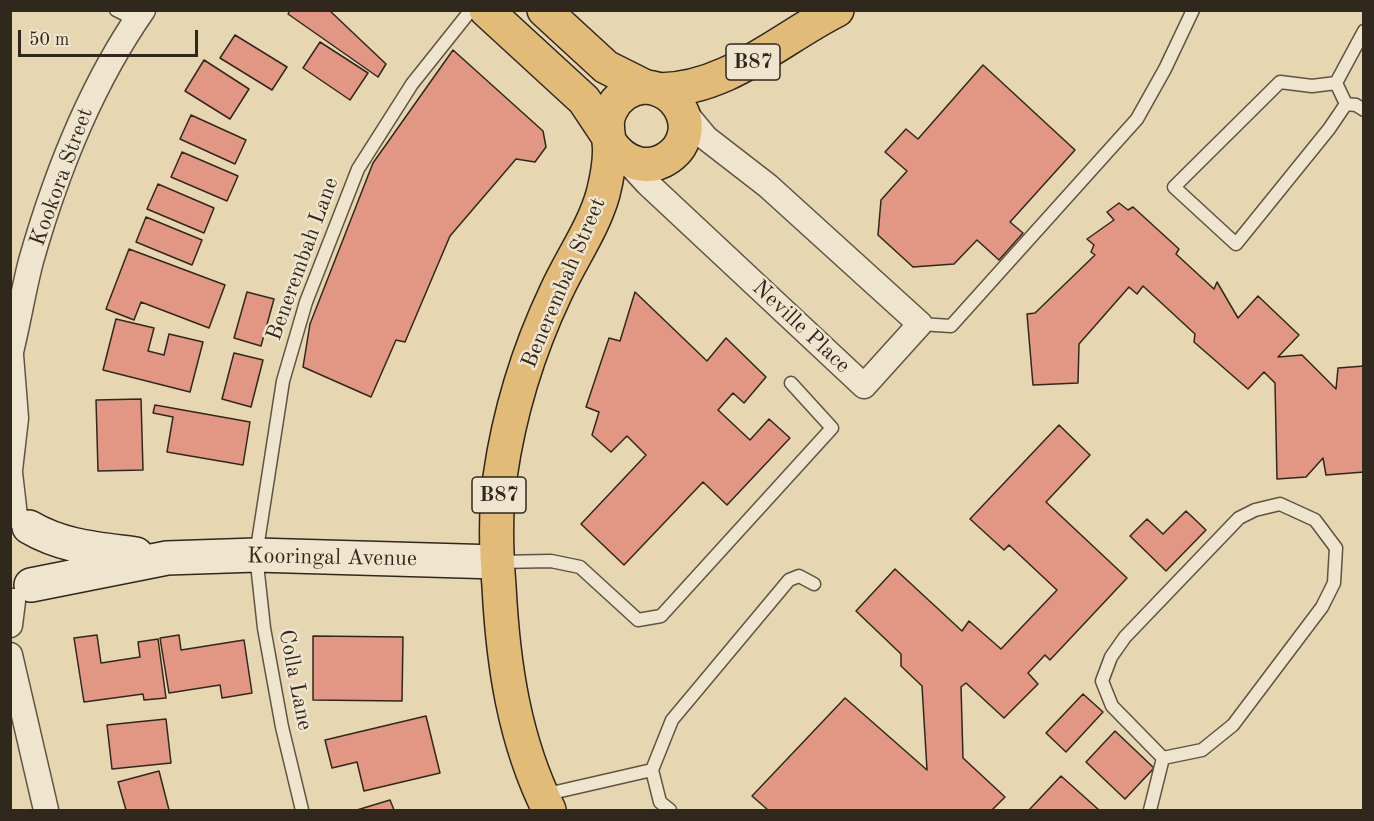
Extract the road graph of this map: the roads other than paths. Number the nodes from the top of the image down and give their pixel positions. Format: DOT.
graph roads {
  1 [pos="471,10"];
  2 [pos="486,10"];
  3 [pos="544,10"];
  4 [pos="837,10"];
  5 [pos="1193,10"];
  6 [pos="132,14"];
  7 [pos="1364,31"];
  8 [pos="1336,83"];
  9 [pos="661,94"];
  10 [pos="1346,104"];
  11 [pos="1364,110"];
  12 [pos="614,146"];
  13 [pos="920,324"];
  14 [pos="11,355"];
  15 [pos="791,384"];
  16 [pos="10,471"];
  17 [pos="18,519"];
  18 [pos="256,555"];
  19 [pos="167,558"];
  20 [pos="497,562"];
  21 [pos="814,584"];
  22 [pos="16,603"];
  23 [pos="10,655"];
  24 [pos="1163,758"];
  25 [pos="652,770"];
  26 [pos="545,803"];
  27 [pos="46,810"];
  28 [pos="302,810"];
  29 [pos="670,810"];
  30 [pos="1150,810"];
  1 -- 18 [label="lane, Benerembah Lane"];
  2 -- 12 [label="main road"];
  3 -- 9 [label="main road"];
  4 -- 9 [label="main road, B87"];
  5 -- 13 [label="lane"];
  6 -- 14 [label="street, Kookora Street"];
  7 -- 8 [label="lane"];
  8 -- 10 [label="lane"];
  8 -- 10 [label="lane"];
  9 -- 12 [label="main road, B87"];
  9 -- 12 [label="main road"];
  9 -- 13 [label="street"];
  10 -- 11 [label="lane"];
  12 -- 13 [label="street, Neville Place"];
  12 -- 20 [label="main road, Benerembah Street / B87"];
  14 -- 16 [label="street, Kookora Street"];
  15 -- 20 [label="lane"];
  16 -- 17 [label="street, Kookora Street"];
  17 -- 19 [label="street, Kooringal Avenue"];
  17 -- 22 [label="street"];
  18 -- 19 [label="street, Kooringal Avenue"];
  18 -- 20 [label="street, Kooringal Avenue"];
  18 -- 28 [label="lane, Colla Lane"];
  19 -- 22 [label="street, Kooringal Avenue"];
  20 -- 26 [label="main road, Benerembah Street / B87"];
  21 -- 25 [label="lane"];
  23 -- 27 [label="street"];
  24 -- 24 [label="lane"];
  24 -- 30 [label="lane"];
  25 -- 26 [label="lane"];
  25 -- 29 [label="lane"];
}
